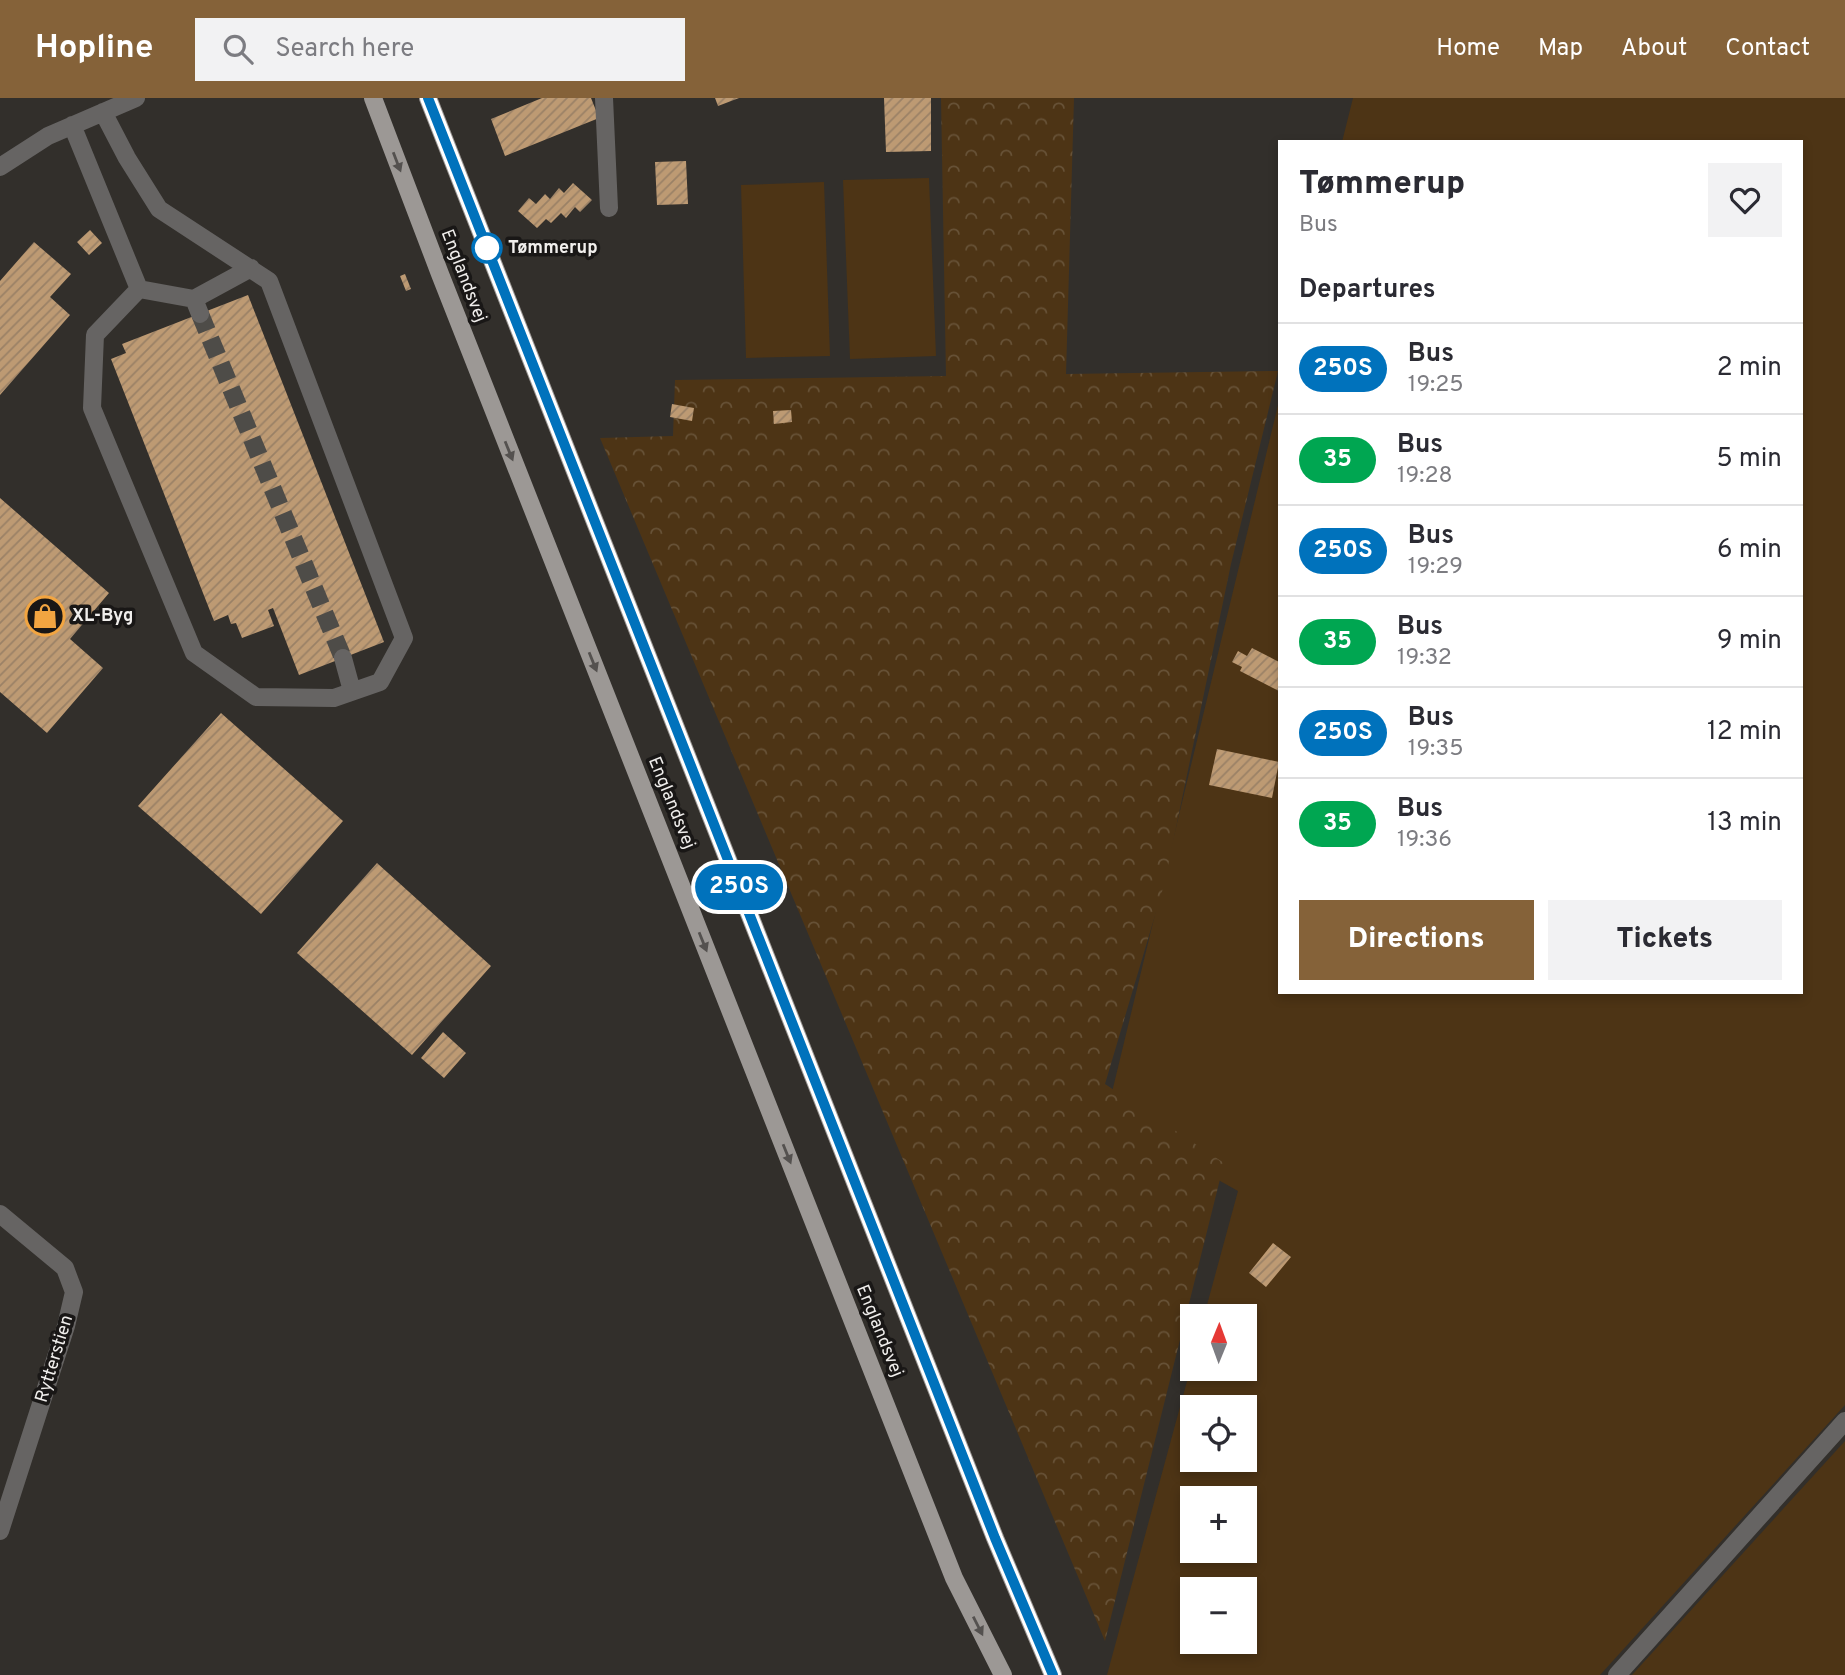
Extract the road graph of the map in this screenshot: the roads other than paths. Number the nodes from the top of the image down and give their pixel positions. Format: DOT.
graph roads {
  1 [pos="136,98"];
  2 [pos="373,98"];
  3 [pos="428,98"];
  4 [pos="604,98"];
  5 [pos="103,112"];
  6 [pos="72,125"];
  7 [pos="0,167"];
  8 [pos="609,208"];
  9 [pos="251,268"];
  10 [pos="139,289"];
  11 [pos="343,658"];
  12 [pos="352,691"];
  13 [pos="0,1214"];
  14 [pos="1845,1422"];
  15 [pos="0,1531"];
  16 [pos="1003,1675"];
  17 [pos="1053,1675"];
  18 [pos="1617,1675"];
  1 -- 5 [label="street"];
  2 -- 16 [label="main road, Englandsvej, one-way"];
  3 -- 17 [label="main road, Englandsvej"];
  4 -- 8 [label="street"];
  5 -- 6 [label="street"];
  5 -- 9 [label="street"];
  6 -- 7 [label="street"];
  6 -- 10 [label="street"];
  9 -- 10 [label="street"];
  9 -- 12 [label="street"];
  10 -- 12 [label="street"];
  11 -- 12 [label="street"];
  13 -- 15 [label="street, Rytterstien"];
  14 -- 18 [label="street"];
}
